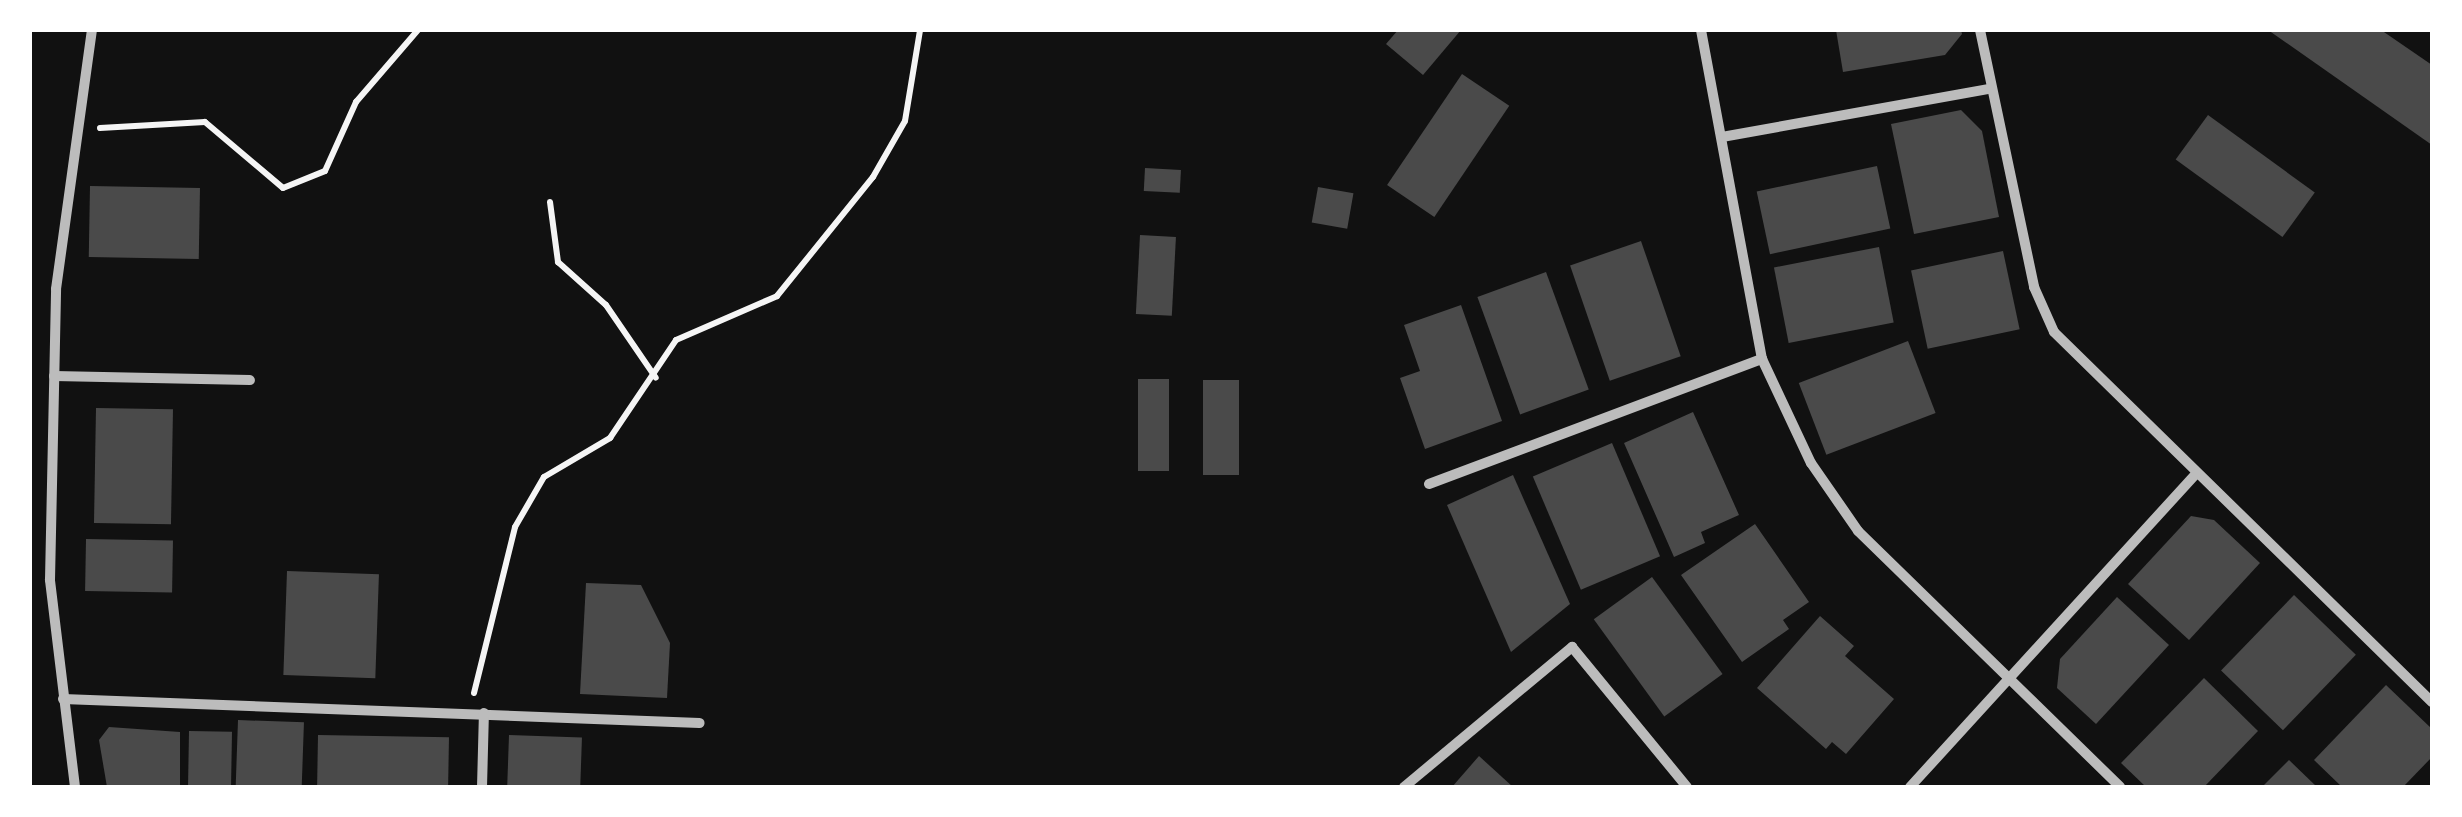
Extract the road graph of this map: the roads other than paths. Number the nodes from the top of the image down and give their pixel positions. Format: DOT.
graph roads {
  1 [pos="92,30"];
  2 [pos="1701,30"];
  3 [pos="1980,30"];
  4 [pos="1988,89"];
  5 [pos="1722,137"];
  6 [pos="1762,359"];
  7 [pos="54,376"];
  8 [pos="250,380"];
  9 [pos="2195,475"];
  10 [pos="1429,484"];
  11 [pos="2008,678"];
  12 [pos="63,700"];
  13 [pos="2432,702"];
  14 [pos="484,714"];
  15 [pos="700,723"];
  16 [pos="75,787"];
  17 [pos="482,787"];
  18 [pos="1404,787"];
  19 [pos="1687,787"];
  20 [pos="1910,787"];
  21 [pos="2120,787"];
  1 -- 7 [label="street"];
  2 -- 5 [label="street"];
  3 -- 4 [label="street"];
  4 -- 5 [label="street"];
  4 -- 9 [label="street"];
  5 -- 6 [label="street"];
  6 -- 10 [label="street"];
  6 -- 11 [label="street"];
  7 -- 8 [label="street"];
  7 -- 12 [label="street"];
  9 -- 11 [label="street"];
  9 -- 13 [label="street"];
  11 -- 20 [label="street"];
  11 -- 21 [label="street"];
  12 -- 14 [label="street"];
  12 -- 16 [label="street"];
  14 -- 15 [label="street"];
  14 -- 17 [label="street"];
  18 -- 19 [label="street"];
}
